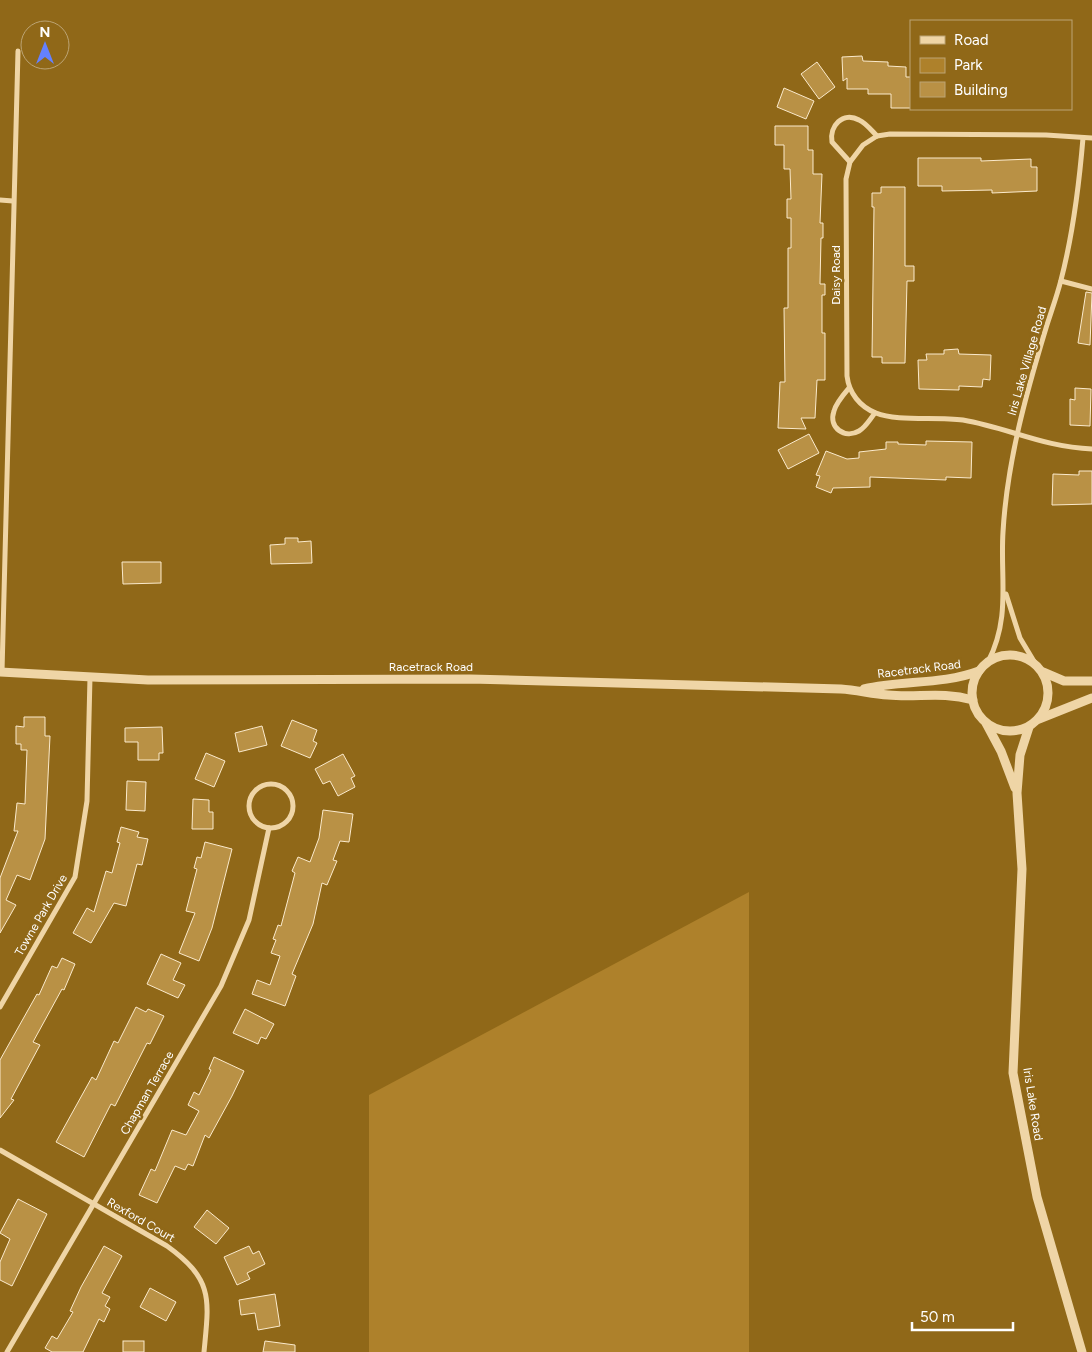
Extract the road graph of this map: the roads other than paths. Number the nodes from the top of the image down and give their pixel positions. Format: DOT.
graph roads {
  1 [pos="18,51"];
  2 [pos="877,136"];
  3 [pos="1083,138"];
  4 [pos="1092,138"];
  5 [pos="850,162"];
  6 [pos="0,200"];
  7 [pos="13,201"];
  8 [pos="1061,281"];
  9 [pos="1092,289"];
  10 [pos="849,388"];
  11 [pos="875,413"];
  12 [pos="1016,434"];
  13 [pos="1092,449"];
  14 [pos="1005,591"];
  15 [pos="988,662"];
  16 [pos="1035,663"];
  17 [pos="979,671"];
  18 [pos="1,672"];
  19 [pos="1043,672"];
  20 [pos="90,677"];
  21 [pos="1092,680"];
  22 [pos="861,690"];
  23 [pos="1092,698"];
  24 [pos="972,700"];
  25 [pos="1039,719"];
  26 [pos="986,723"];
  27 [pos="1029,727"];
  28 [pos="1017,793"];
  29 [pos="269,828"];
  30 [pos="0,1007"];
  31 [pos="0,1150"];
  32 [pos="94,1204"];
  33 [pos="7,1352"];
  34 [pos="204,1352"];
  35 [pos="1082,1352"];
  1 -- 7 [label="street"];
  2 -- 3 [label="street"];
  2 -- 5 [label="street"];
  2 -- 5 [label="street"];
  3 -- 4 [label="street"];
  3 -- 8 [label="street, Iris Lake Village Road"];
  5 -- 10 [label="street, Daisy Road"];
  6 -- 7 [label="street"];
  7 -- 18 [label="street"];
  8 -- 9 [label="street"];
  8 -- 12 [label="street, Iris Lake Village Road"];
  10 -- 11 [label="street"];
  10 -- 11 [label="street"];
  11 -- 12 [label="street"];
  12 -- 13 [label="street"];
  12 -- 14 [label="street, Iris Lake Village Road"];
  14 -- 15 [label="street, Iris Lake Village Road"];
  14 -- 16 [label="street, Iris Lake Village Road"];
  15 -- 16 [label="street"];
  15 -- 17 [label="street"];
  16 -- 19 [label="street"];
  17 -- 22 [label="street, Racetrack Road"];
  17 -- 24 [label="street"];
  18 -- 20 [label="street, Racetrack Road"];
  19 -- 21 [label="street"];
  19 -- 25 [label="street"];
  20 -- 22 [label="street, Racetrack Road"];
  20 -- 30 [label="street, Towne Park Drive"];
  22 -- 24 [label="street, Racetrack Road"];
  23 -- 25 [label="street"];
  24 -- 26 [label="street"];
  25 -- 27 [label="street"];
  26 -- 27 [label="street"];
  26 -- 28 [label="street, Iris Lake Road"];
  27 -- 28 [label="street, Iris Lake Road"];
  28 -- 35 [label="street, Iris Lake Road"];
  29 -- 29 [label="street"];
  29 -- 32 [label="street, Chapman Terrace"];
  31 -- 32 [label="street, Rexford Court"];
  32 -- 33 [label="street, Chapman Terrace"];
  32 -- 34 [label="street, Rexford Court"];
}
